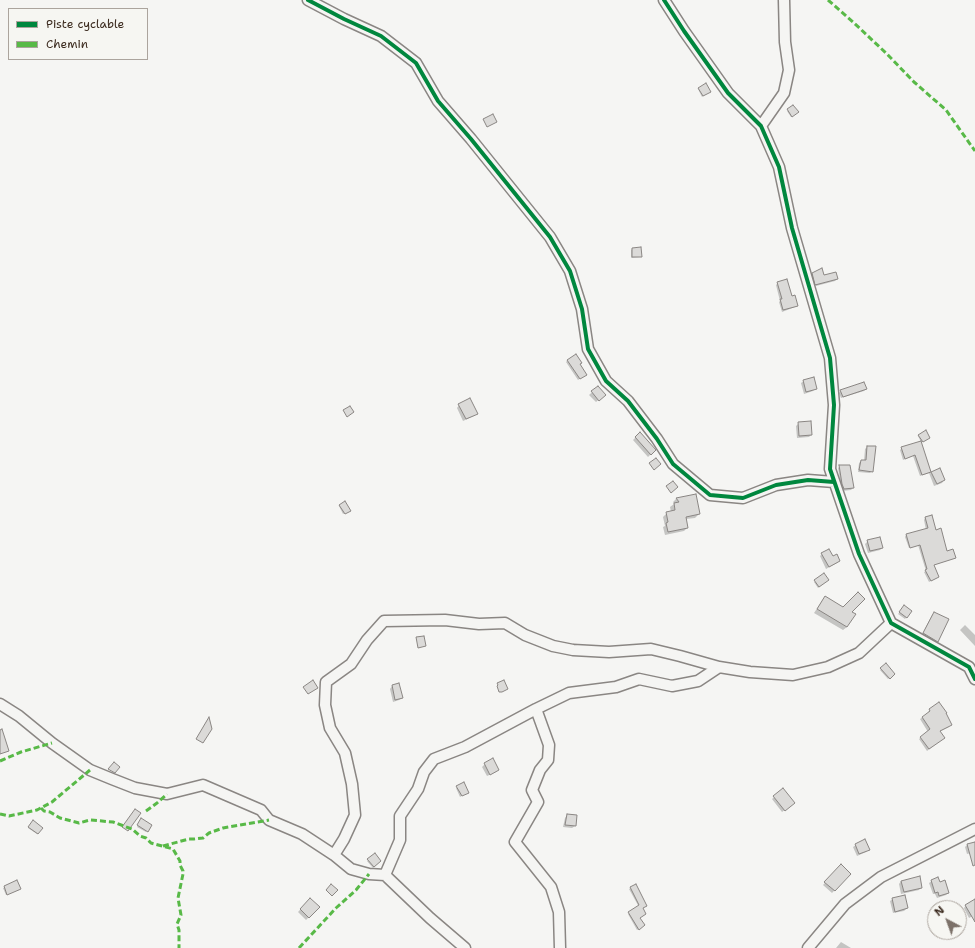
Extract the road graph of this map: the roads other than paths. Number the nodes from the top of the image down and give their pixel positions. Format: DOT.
graph roads {
  1 [pos="308,0"];
  2 [pos="664,0"];
  3 [pos="784,0"];
  4 [pos="761,126"];
  5 [pos="834,482"];
  6 [pos="890,623"];
  7 [pos="718,667"];
  8 [pos="972,668"];
  9 [pos="975,679"];
  10 [pos="0,704"];
  11 [pos="536,709"];
  12 [pos="975,829"];
  13 [pos="334,855"];
  14 [pos="384,876"];
  15 [pos="465,948"];
  16 [pos="560,948"];
  17 [pos="808,948"];
  1 -- 5 [label="street"];
  2 -- 4 [label="street"];
  3 -- 4 [label="street"];
  4 -- 5 [label="street"];
  5 -- 6 [label="street"];
  6 -- 7 [label="street"];
  6 -- 8 [label="street"];
  7 -- 11 [label="street"];
  7 -- 13 [label="street"];
  8 -- 9 [label="street"];
  10 -- 13 [label="street"];
  11 -- 14 [label="street"];
  11 -- 16 [label="street"];
  12 -- 17 [label="street"];
  13 -- 14 [label="street"];
  14 -- 15 [label="street"];
}
